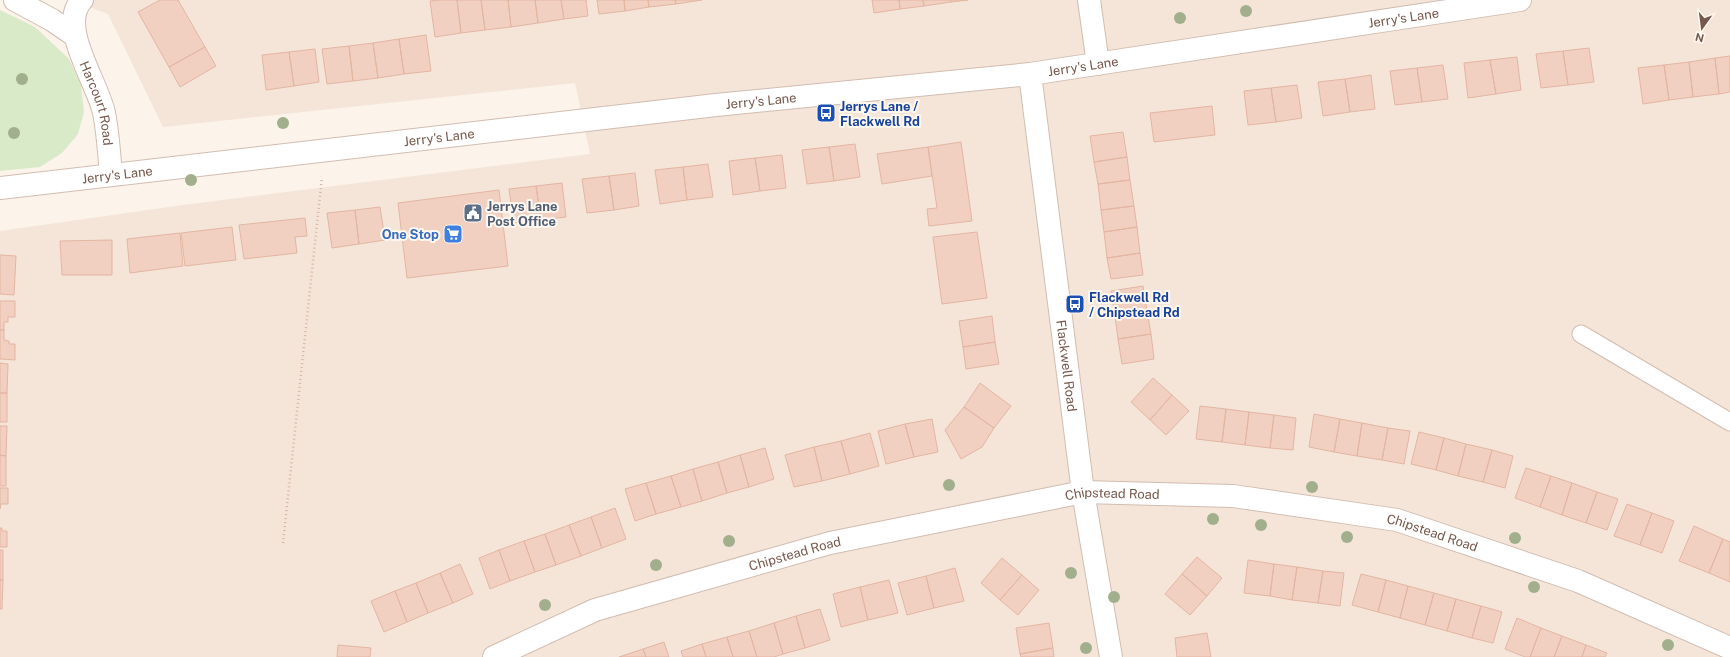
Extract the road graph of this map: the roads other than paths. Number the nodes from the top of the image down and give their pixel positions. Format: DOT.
graph roads {
  1 [pos="15,0"];
  2 [pos="82,0"];
  3 [pos="1089,0"];
  4 [pos="1520,0"];
  5 [pos="74,35"];
  6 [pos="1098,64"];
  7 [pos="1030,74"];
  8 [pos="111,174"];
  9 [pos="0,188"];
  10 [pos="1581,334"];
  11 [pos="1730,422"];
  12 [pos="1083,492"];
  13 [pos="1730,648"];
  14 [pos="494,657"];
  15 [pos="1111,657"];
  1 -- 5 [label="street"];
  2 -- 5 [label="street, Harcourt Road"];
  3 -- 6 [label="street"];
  4 -- 6 [label="street, Jerry's Lane"];
  5 -- 8 [label="street, Harcourt Road"];
  6 -- 7 [label="street, Jerry's Lane"];
  7 -- 8 [label="street, Jerry's Lane"];
  7 -- 12 [label="street, Flackwell Road"];
  8 -- 9 [label="street, Jerry's Lane"];
  10 -- 11 [label="lane"];
  12 -- 13 [label="street, Chipstead Road"];
  12 -- 14 [label="street, Chipstead Road"];
  12 -- 15 [label="street, Flackwell Road"];
}
